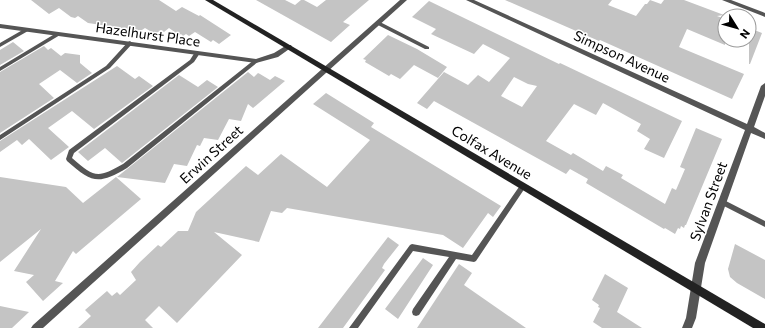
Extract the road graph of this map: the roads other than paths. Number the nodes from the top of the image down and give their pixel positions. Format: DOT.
graph roads {
  1 [pos="208,0"];
  2 [pos="404,0"];
  3 [pos="469,0"];
  4 [pos="725,0"];
  5 [pos="765,15"];
  6 [pos="378,23"];
  7 [pos="0,26"];
  8 [pos="26,30"];
  9 [pos="58,34"];
  10 [pos="0,44"];
  11 [pos="130,44"];
  12 [pos="289,48"];
  13 [pos="427,48"];
  14 [pos="197,53"];
  15 [pos="256,61"];
  16 [pos="0,69"];
  17 [pos="326,69"];
  18 [pos="765,86"];
  19 [pos="749,129"];
  20 [pos="765,136"];
  21 [pos="0,138"];
  22 [pos="523,186"];
  23 [pos="722,202"];
  24 [pos="765,224"];
  25 [pos="454,255"];
  26 [pos="695,288"];
  27 [pos="416,312"];
  28 [pos="36,328"];
  29 [pos="353,328"];
  30 [pos="687,328"];
  31 [pos="762,328"];
  1 -- 12 [label="main road, Colfax Avenue"];
  2 -- 6 [label="street, Erwin Street"];
  3 -- 19 [label="street, Simpson Avenue"];
  4 -- 5 [label="street"];
  6 -- 13 [label="lane"];
  6 -- 17 [label="street, Erwin Street"];
  7 -- 8 [label="street, Hazelhurst Place"];
  8 -- 9 [label="street, Hazelhurst Place"];
  8 -- 10 [label="lane"];
  9 -- 11 [label="street, Hazelhurst Place"];
  9 -- 16 [label="lane"];
  11 -- 14 [label="street, Hazelhurst Place"];
  11 -- 21 [label="lane"];
  12 -- 15 [label="street, Hazelhurst Place"];
  12 -- 17 [label="main road, Colfax Avenue"];
  14 -- 15 [label="street, Hazelhurst Place"];
  14 -- 15 [label="lane"];
  17 -- 22 [label="main road, Colfax Avenue"];
  17 -- 28 [label="street, Erwin Street"];
  18 -- 19 [label="street, Sylvan Street"];
  19 -- 20 [label="street, Simpson Avenue"];
  19 -- 23 [label="street, Sylvan Street"];
  22 -- 25 [label="lane"];
  22 -- 26 [label="main road, Colfax Avenue"];
  23 -- 24 [label="lane"];
  23 -- 26 [label="street, Sylvan Street"];
  25 -- 27 [label="lane"];
  25 -- 29 [label="lane"];
  26 -- 30 [label="street, Sylvan Street"];
  26 -- 31 [label="main road, Colfax Avenue"];
}
